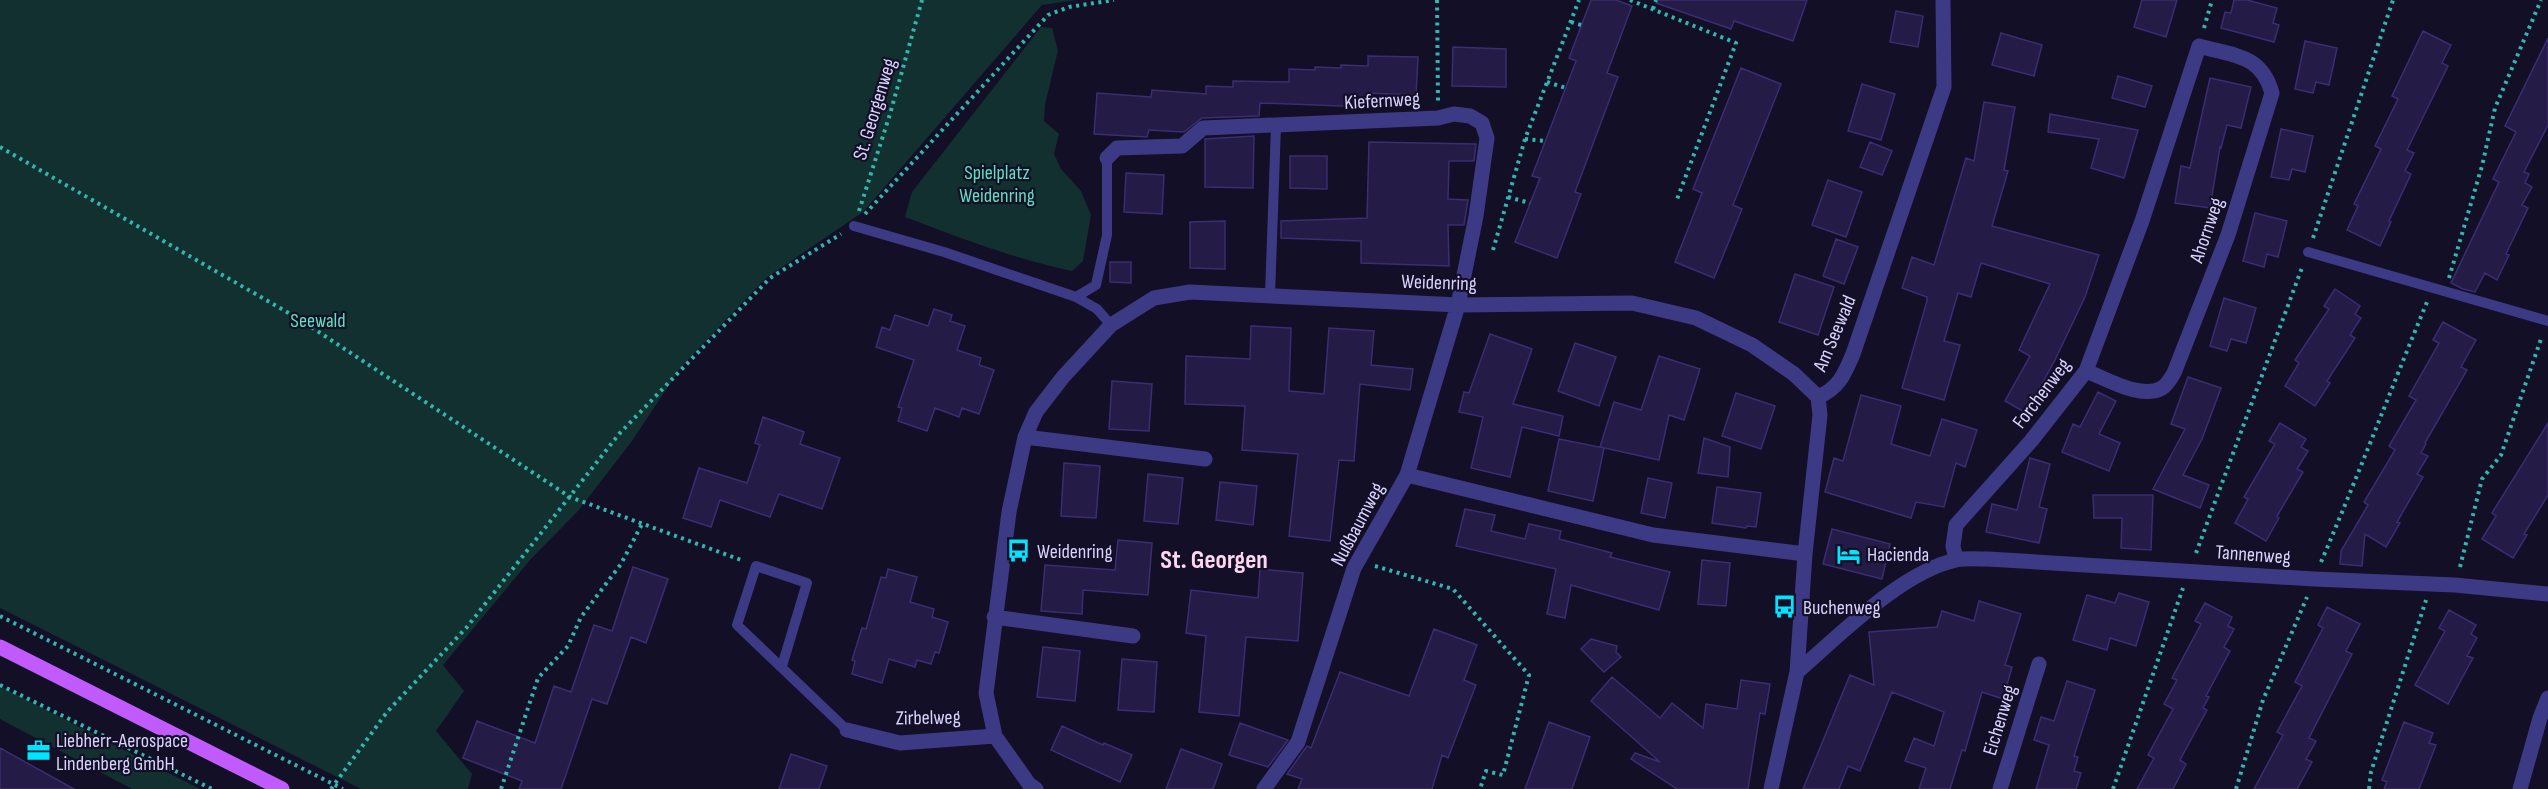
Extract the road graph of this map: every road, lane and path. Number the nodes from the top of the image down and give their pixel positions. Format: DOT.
graph roads {
  1 [pos="922,0"];
  2 [pos="1114,0"];
  3 [pos="1437,0"];
  4 [pos="1579,0"];
  5 [pos="1630,0"];
  6 [pos="1656,0"];
  7 [pos="1943,0"];
  8 [pos="2212,0"];
  9 [pos="2393,0"];
  10 [pos="1653,9"];
  11 [pos="1571,22"];
  12 [pos="1581,25"];
  13 [pos="2199,46"];
  14 [pos="1547,82"];
  15 [pos="1566,88"];
  16 [pos="1438,118"];
  17 [pos="1276,126"];
  18 [pos="1525,140"];
  19 [pos="1545,141"];
  20 [pos="0,147"];
  21 [pos="1107,158"];
  22 [pos="1508,197"];
  23 [pos="1676,202"];
  24 [pos="1530,203"];
  25 [pos="854,226"];
  26 [pos="1493,250"];
  27 [pos="2308,252"];
  28 [pos="1270,295"];
  29 [pos="1076,297"];
  30 [pos="1458,305"];
  31 [pos="2547,324"];
  32 [pos="1111,325"];
  33 [pos="2086,371"];
  34 [pos="1818,397"];
  35 [pos="1025,437"];
  36 [pos="1205,459"];
  37 [pos="1407,475"];
  38 [pos="570,497"];
  39 [pos="642,524"];
  40 [pos="1805,554"];
  41 [pos="1956,560"];
  42 [pos="1358,561"];
  43 [pos="756,566"];
  44 [pos="2190,570"];
  45 [pos="2314,579"];
  46 [pos="2432,584"];
  47 [pos="2455,585"];
  48 [pos="2548,594"];
  49 [pos="0,616"];
  50 [pos="994,617"];
  51 [pos="1133,636"];
  52 [pos="0,647"];
  53 [pos="2039,664"];
  54 [pos="782,666"];
  55 [pos="1797,672"];
  56 [pos="0,685"];
  57 [pos="2548,698"];
  58 [pos="847,730"];
  59 [pos="995,736"];
  60 [pos="334,784"];
  61 [pos="212,789"];
  62 [pos="282,789"];
  63 [pos="331,789"];
  64 [pos="343,789"];
  65 [pos="501,789"];
  66 [pos="1036,789"];
  67 [pos="1264,789"];
  68 [pos="1480,789"];
  69 [pos="1771,789"];
  70 [pos="2000,789"];
  71 [pos="2113,789"];
  72 [pos="2236,789"];
  73 [pos="2369,789"];
  74 [pos="2520,789"];
  1 -- 25 [label="path, St. Georgenweg"];
  2 -- 25 [label="path"];
  3 -- 16 [label="path"];
  4 -- 11 [label="path"];
  5 -- 10 [label="path"];
  6 -- 10 [label="path"];
  7 -- 34 [label="street, Am Seewald"];
  8 -- 13 [label="path"];
  9 -- 27 [label="path"];
  10 -- 23 [label="path"];
  11 -- 12 [label="path"];
  11 -- 14 [label="path"];
  13 -- 33 [label="street, Forchenweg"];
  13 -- 33 [label="street, Ahornweg"];
  14 -- 15 [label="path"];
  14 -- 18 [label="path"];
  16 -- 17 [label="street, Kiefernweg"];
  16 -- 30 [label="street, Kiefernweg"];
  17 -- 21 [label="street, Kiefernweg"];
  17 -- 28 [label="lane"];
  18 -- 19 [label="path"];
  18 -- 22 [label="path"];
  20 -- 38 [label="path"];
  21 -- 29 [label="lane"];
  22 -- 24 [label="path"];
  22 -- 26 [label="path"];
  25 -- 29 [label="lane"];
  25 -- 38 [label="path"];
  27 -- 31 [label="lane"];
  27 -- 44 [label="path"];
  28 -- 30 [label="street, Weidenring"];
  28 -- 32 [label="street, Weidenring"];
  29 -- 32 [label="lane"];
  30 -- 34 [label="street, Weidenring"];
  30 -- 37 [label="street, Nußbaumweg"];
  31 -- 47 [label="path"];
  32 -- 35 [label="street, Weidenring"];
  33 -- 41 [label="street, Forchenweg"];
  34 -- 40 [label="street, Am Seewald"];
  35 -- 36 [label="street"];
  35 -- 50 [label="street, Weidenring"];
  37 -- 40 [label="street"];
  37 -- 42 [label="street, Nußbaumweg"];
  38 -- 39 [label="path"];
  38 -- 60 [label="path"];
  39 -- 43 [label="path"];
  39 -- 65 [label="path"];
  40 -- 55 [label="street, Am Seewald"];
  41 -- 44 [label="street, Tannenweg"];
  41 -- 55 [label="street"];
  42 -- 67 [label="street, Nußbaumweg"];
  42 -- 68 [label="path"];
  43 -- 54 [label="lane, Zirbelweg"];
  43 -- 54 [label="lane"];
  44 -- 45 [label="street, Tannenweg"];
  44 -- 71 [label="path"];
  45 -- 46 [label="street, Tannenweg"];
  45 -- 72 [label="path"];
  46 -- 47 [label="street, Tannenweg"];
  46 -- 73 [label="path"];
  47 -- 48 [label="street, Tannenweg"];
  49 -- 60 [label="path"];
  50 -- 51 [label="street"];
  50 -- 59 [label="street, Weidenring"];
  52 -- 62 [label="main road"];
  53 -- 70 [label="street, Eichenweg"];
  54 -- 58 [label="lane, Zirbelweg"];
  55 -- 69 [label="street, Am Seewald"];
  56 -- 61 [label="path"];
  57 -- 74 [label="street"];
  58 -- 59 [label="street, Zirbelweg"];
  59 -- 66 [label="street, Weidenring"];
  60 -- 63 [label="path"];
  60 -- 64 [label="path"];
}
